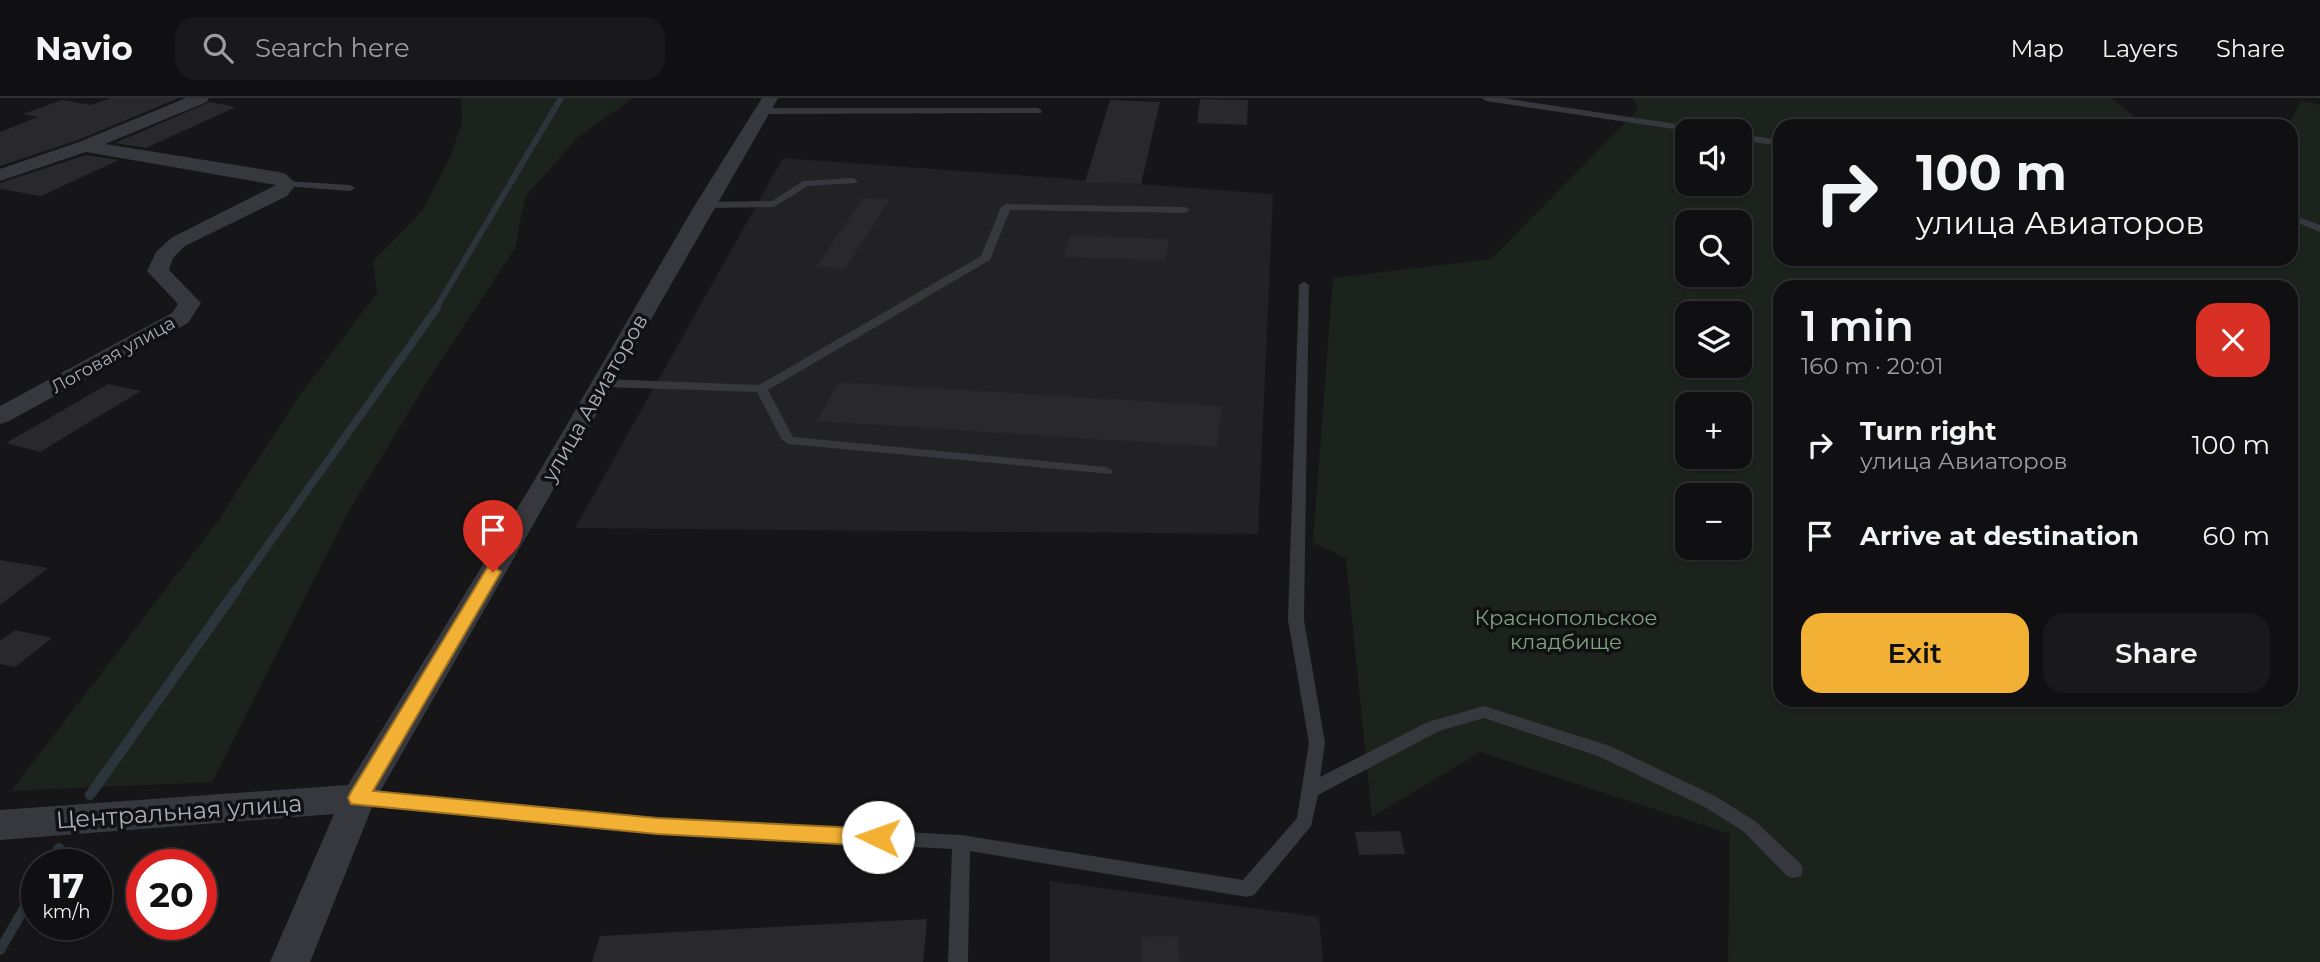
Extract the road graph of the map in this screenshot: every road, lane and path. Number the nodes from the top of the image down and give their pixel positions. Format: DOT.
graph roads {
  1 [pos="201,98"];
  2 [pos="1486,98"];
  3 [pos="765,105"];
  4 [pos="1038,111"];
  5 [pos="1675,127"];
  6 [pos="1752,139"];
  7 [pos="1773,142"];
  8 [pos="85,146"];
  9 [pos="0,175"];
  10 [pos="853,181"];
  11 [pos="287,184"];
  12 [pos="350,188"];
  13 [pos="705,205"];
  14 [pos="1185,210"];
  15 [pos="2298,220"];
  16 [pos="2320,229"];
  17 [pos="1304,285"];
  18 [pos="603,383"];
  19 [pos="761,389"];
  20 [pos="0,416"];
  21 [pos="1105,471"];
  22 [pos="1309,791"];
  23 [pos="358,798"];
  24 [pos="0,825"];
  25 [pos="961,842"];
  26 [pos="1794,870"];
  27 [pos="290,962"];
  28 [pos="958,962"];
  1 -- 8 [label="street"];
  2 -- 5 [label="lane"];
  3 -- 4 [label="lane"];
  3 -- 13 [label="street, улица Авиаторов"];
  6 -- 7 [label="lane"];
  8 -- 9 [label="street"];
  8 -- 11 [label="street"];
  10 -- 13 [label="lane"];
  11 -- 12 [label="lane"];
  11 -- 20 [label="street, Логовая улица"];
  13 -- 18 [label="street, улица Авиаторов"];
  14 -- 19 [label="lane"];
  15 -- 16 [label="lane"];
  17 -- 22 [label="lane"];
  18 -- 19 [label="lane"];
  18 -- 23 [label="street, улица Авиаторов"];
  19 -- 21 [label="lane"];
  22 -- 25 [label="lane"];
  22 -- 26 [label="lane"];
  23 -- 24 [label="street, Центральная улица"];
  23 -- 25 [label="lane"];
  23 -- 27 [label="street, улица Авиаторов"];
  25 -- 28 [label="lane"];
}
